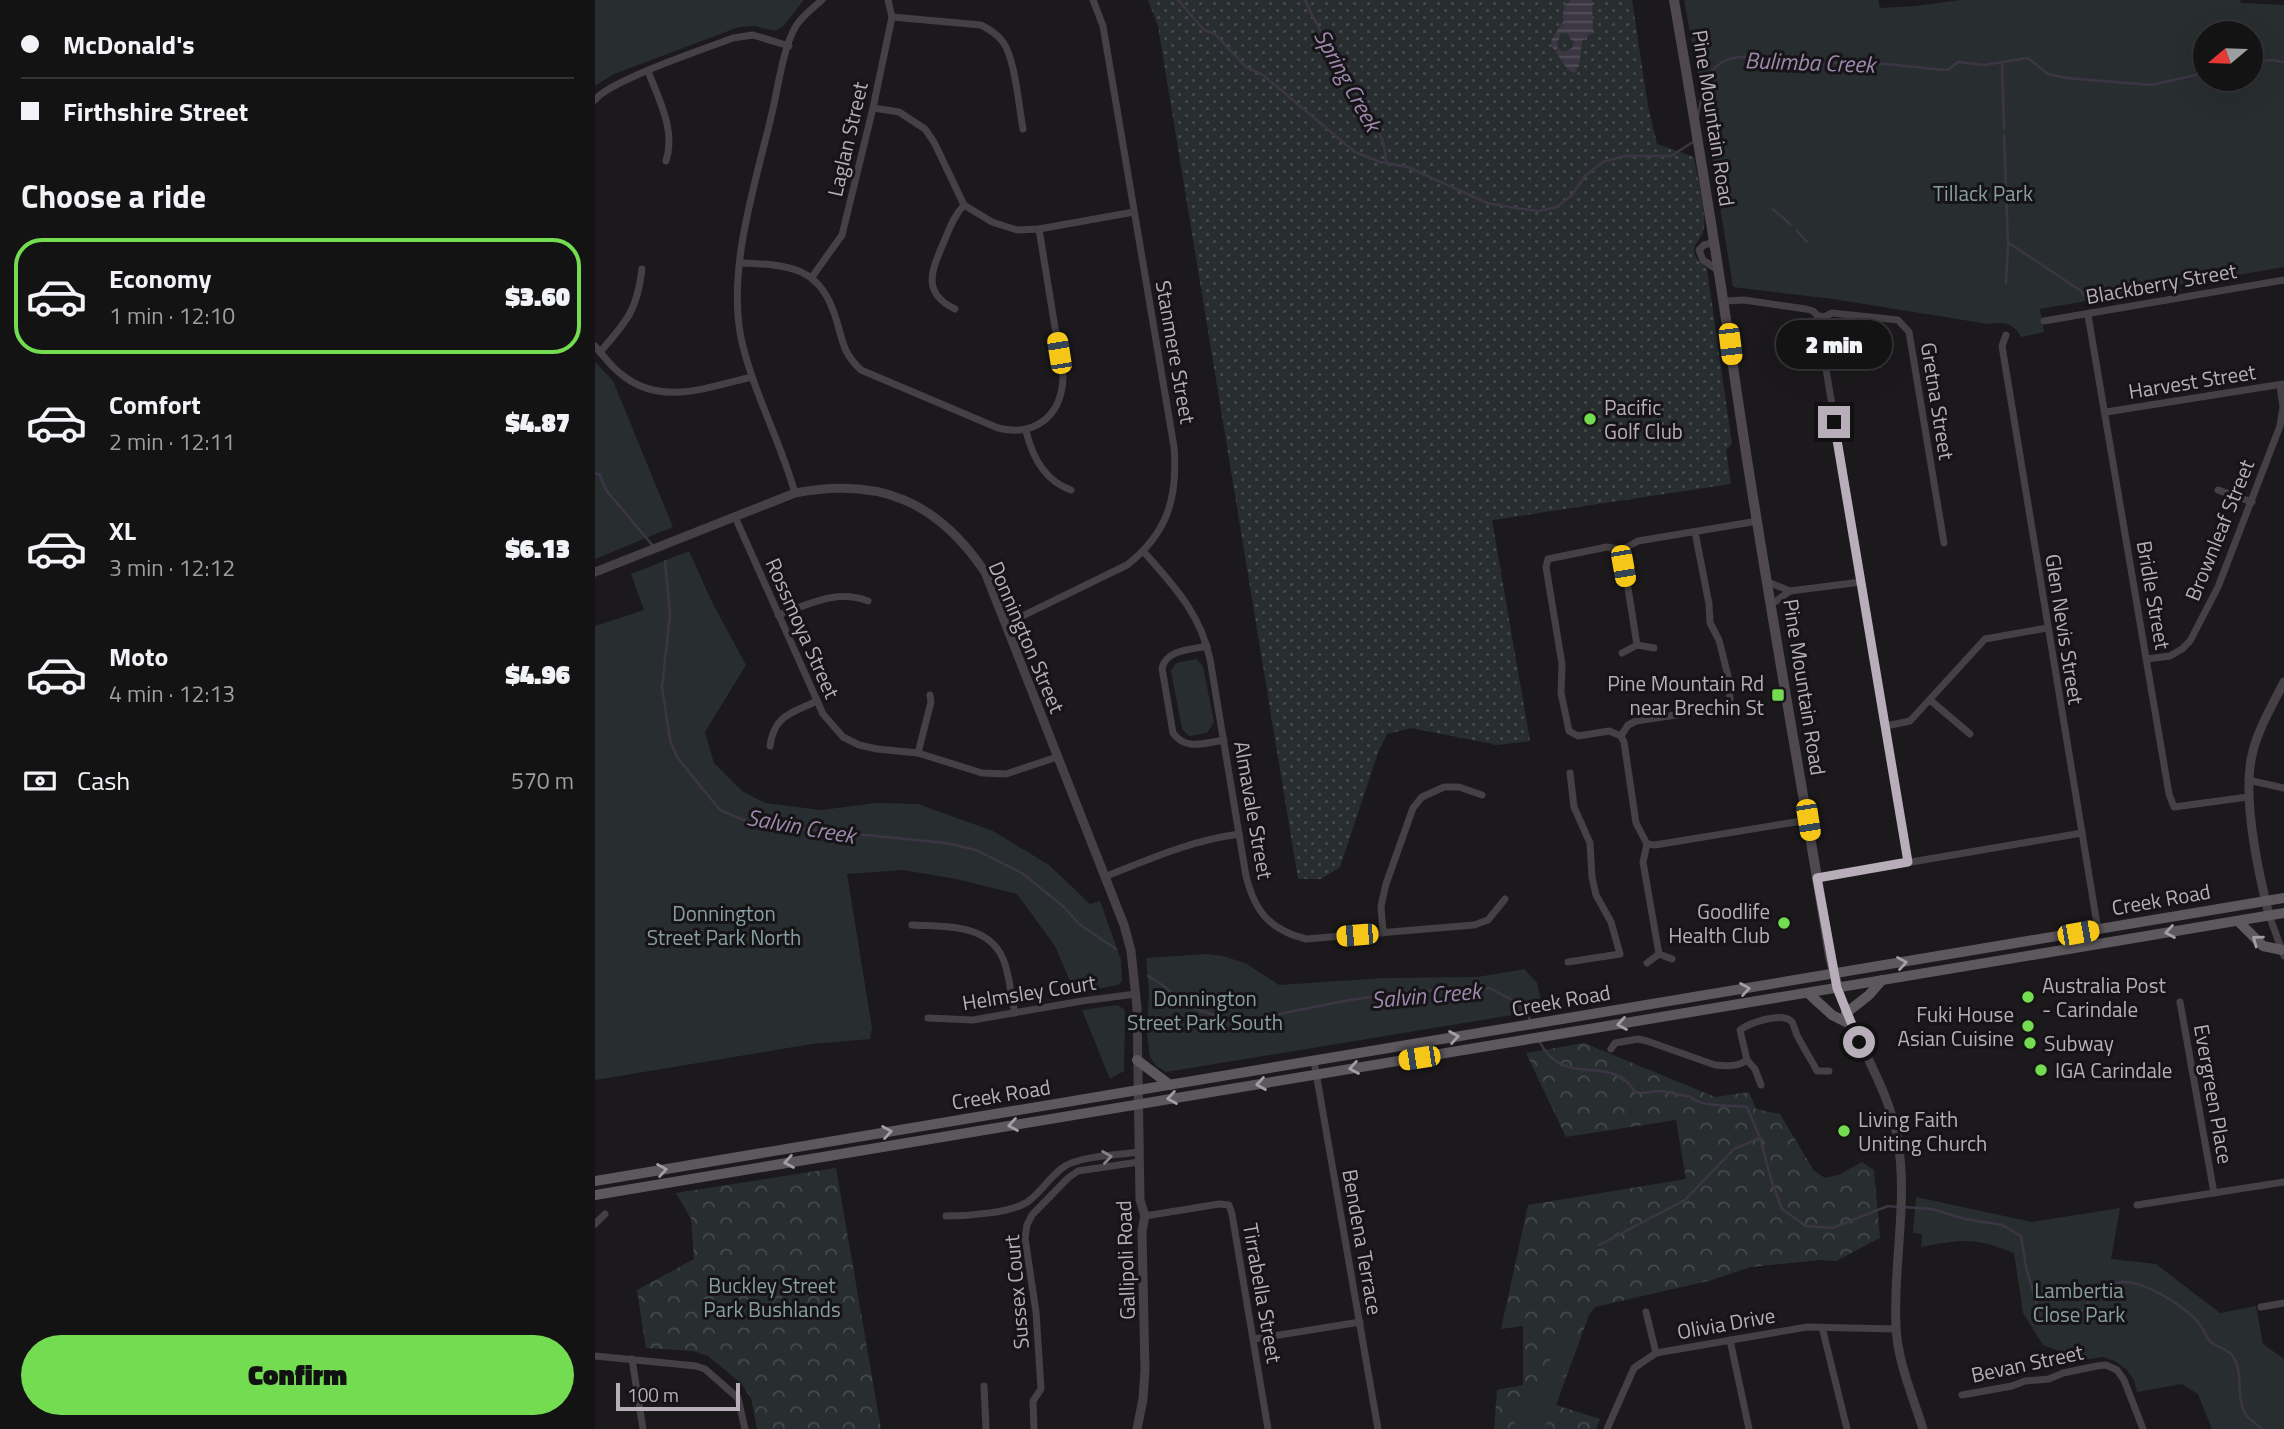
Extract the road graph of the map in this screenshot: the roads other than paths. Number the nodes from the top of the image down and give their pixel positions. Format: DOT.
graph roads {
  1 [pos="822,0"];
  2 [pos="888,0"];
  3 [pos="1093,0"];
  4 [pos="1674,0"];
  5 [pos="892,18"];
  6 [pos="789,46"];
  7 [pos="648,71"];
  8 [pos="595,100"];
  9 [pos="873,108"];
  10 [pos="1023,129"];
  11 [pos="666,161"];
  12 [pos="964,205"];
  13 [pos="1134,212"];
  14 [pos="1039,229"];
  15 [pos="1715,242"];
  16 [pos="740,263"];
  17 [pos="642,269"];
  18 [pos="1720,271"];
  19 [pos="812,276"];
  20 [pos="2284,280"];
  21 [pos="1725,301"];
  22 [pos="955,309"];
  23 [pos="2088,314"];
  24 [pos="1817,316"];
  25 [pos="2044,321"];
  26 [pos="2005,335"];
  27 [pos="598,349"];
  28 [pos="752,377"];
  29 [pos="2282,384"];
  30 [pos="2106,412"];
  31 [pos="1025,430"];
  32 [pos="1071,490"];
  33 [pos="2218,490"];
  34 [pos="795,493"];
  35 [pos="2252,502"];
  36 [pos="735,517"];
  37 [pos="1758,521"];
  38 [pos="1695,532"];
  39 [pos="1944,543"];
  40 [pos="1622,550"];
  41 [pos="1144,552"];
  42 [pos="595,572"];
  43 [pos="1768,582"];
  44 [pos="1861,582"];
  45 [pos="1790,591"];
  46 [pos="868,601"];
  47 [pos="1772,604"];
  48 [pos="778,615"];
  49 [pos="1006,624"];
  50 [pos="2047,628"];
  51 [pos="1637,645"];
  52 [pos="1207,646"];
  53 [pos="1654,648"];
  54 [pos="1622,653"];
  55 [pos="2147,659"];
  56 [pos="2284,682"];
  57 [pos="930,695"];
  58 [pos="1930,700"];
  59 [pos="817,701"];
  60 [pos="1886,726"];
  61 [pos="1970,734"];
  62 [pos="1621,736"];
  63 [pos="1224,740"];
  64 [pos="770,746"];
  65 [pos="918,753"];
  66 [pos="1057,757"];
  67 [pos="1570,773"];
  68 [pos="2248,780"];
  69 [pos="2284,788"];
  70 [pos="1482,794"];
  71 [pos="2248,797"];
  72 [pos="1808,820"];
  73 [pos="2082,833"];
  74 [pos="1239,834"];
  75 [pos="1647,844"];
  76 [pos="1908,862"];
  77 [pos="1104,877"];
  78 [pos="1817,878"];
  79 [pos="2284,898"];
  80 [pos="1506,899"];
  81 [pos="2266,901"];
  82 [pos="2284,913"];
  83 [pos="2269,915"];
  84 [pos="2238,921"];
  85 [pos="912,925"];
  86 [pos="2098,930"];
  87 [pos="1383,933"];
  88 [pos="2283,953"];
  89 [pos="1658,954"];
  90 [pos="1672,959"];
  91 [pos="1569,962"];
  92 [pos="1647,963"];
  93 [pos="1834,974"];
  94 [pos="1882,980"];
  95 [pos="1837,988"];
  96 [pos="1808,992"];
  97 [pos="1136,994"];
  98 [pos="2180,1002"];
  99 [pos="1015,1013"];
  100 [pos="1846,1013"];
  101 [pos="928,1018"];
  102 [pos="1851,1025"];
  103 [pos="1611,1049"];
  104 [pos="1137,1060"];
  105 [pos="1747,1060"];
  106 [pos="1314,1061"];
  107 [pos="1829,1071"];
  108 [pos="1317,1075"];
  109 [pos="1170,1085"];
  110 [pos="1761,1085"];
  111 [pos="1137,1090"];
  112 [pos="1137,1104"];
  113 [pos="1139,1157"];
  114 [pos="1076,1161"];
  115 [pos="1078,1171"];
  116 [pos="595,1181"];
  117 [pos="2284,1182"];
  118 [pos="2214,1194"];
  119 [pos="595,1195"];
  120 [pos="2137,1205"];
  121 [pos="605,1214"];
  122 [pos="946,1216"];
  123 [pos="1145,1216"];
  124 [pos="595,1224"];
  125 [pos="2284,1303"];
  126 [pos="2261,1307"];
  127 [pos="1646,1312"];
  128 [pos="1360,1322"];
  129 [pos="1822,1327"];
  130 [pos="1896,1329"];
  131 [pos="1254,1339"];
  132 [pos="1730,1340"];
  133 [pos="1656,1353"];
  134 [pos="595,1356"];
  135 [pos="632,1359"];
  136 [pos="984,1386"];
  137 [pos="1962,1395"];
  138 [pos="643,1429"];
  139 [pos="745,1429"];
  140 [pos="986,1429"];
  141 [pos="1034,1429"];
  142 [pos="1137,1429"];
  143 [pos="1268,1429"];
  144 [pos="1378,1429"];
  145 [pos="1607,1429"];
  146 [pos="1749,1429"];
  147 [pos="1847,1429"];
  148 [pos="1923,1429"];
  149 [pos="2143,1429"];
  1 -- 6 [label="street"];
  2 -- 5 [label="street, Laglan Street"];
  3 -- 13 [label="street, Stanmere Street"];
  4 -- 15 [label="main road, Pine Mountain Road"];
  5 -- 9 [label="street, Laglan Street"];
  5 -- 10 [label="street"];
  6 -- 7 [label="street"];
  6 -- 16 [label="street"];
  7 -- 8 [label="street"];
  7 -- 11 [label="street"];
  9 -- 12 [label="street"];
  9 -- 19 [label="street, Laglan Street"];
  12 -- 14 [label="street"];
  12 -- 22 [label="street"];
  13 -- 14 [label="street"];
  13 -- 41 [label="street, Stanmere Street"];
  14 -- 31 [label="street"];
  15 -- 18 [label="main road, Pine Mountain Road"];
  15 -- 18 [label="street, Pine Mountain Road"];
  16 -- 19 [label="street"];
  16 -- 28 [label="street"];
  17 -- 27 [label="street"];
  18 -- 21 [label="main road, Pine Mountain Road"];
  19 -- 31 [label="street"];
  20 -- 23 [label="street, Blackberry Street"];
  21 -- 24 [label="street, Gretna Street"];
  21 -- 37 [label="main road, Pine Mountain Road"];
  23 -- 25 [label="street, Blackberry Street"];
  23 -- 30 [label="street, Bridle Street"];
  24 -- 39 [label="street, Gretna Street"];
  24 -- 44 [label="street"];
  26 -- 50 [label="street, Glen Nevis Street"];
  27 -- 28 [label="street"];
  28 -- 34 [label="street"];
  29 -- 30 [label="street, Harvest Street"];
  29 -- 35 [label="street, Brownleaf Street"];
  30 -- 55 [label="street, Bridle Street"];
  31 -- 32 [label="street"];
  33 -- 35 [label="street"];
  34 -- 36 [label="street, Donnington Street"];
  34 -- 49 [label="street, Donnington Street"];
  35 -- 55 [label="street, Brownleaf Street"];
  36 -- 42 [label="street, Donnington Street"];
  36 -- 48 [label="street, Rossmoya Street"];
  37 -- 38 [label="street"];
  37 -- 43 [label="main road, Pine Mountain Road"];
  38 -- 40 [label="street"];
  38 -- 62 [label="street"];
  40 -- 51 [label="street"];
  40 -- 62 [label="street"];
  41 -- 49 [label="street, Stanmere Street"];
  41 -- 52 [label="street, Almavale Street"];
  43 -- 45 [label="street"];
  43 -- 47 [label="main road, Pine Mountain Road"];
  44 -- 45 [label="street"];
  44 -- 60 [label="street"];
  45 -- 47 [label="street"];
  46 -- 48 [label="street"];
  47 -- 72 [label="main road, Pine Mountain Road"];
  48 -- 59 [label="street, Rossmoya Street"];
  49 -- 66 [label="street, Donnington Street"];
  50 -- 58 [label="street"];
  50 -- 73 [label="street, Glen Nevis Street"];
  51 -- 53 [label="street"];
  51 -- 54 [label="street"];
  52 -- 63 [label="street, Almavale Street"];
  52 -- 63 [label="street"];
  55 -- 71 [label="street, Bridle Street"];
  56 -- 68 [label="street"];
  57 -- 65 [label="street"];
  58 -- 60 [label="street"];
  58 -- 61 [label="street"];
  59 -- 64 [label="street"];
  59 -- 65 [label="street, Rossmoya Street"];
  60 -- 76 [label="street"];
  62 -- 75 [label="street"];
  63 -- 74 [label="street, Almavale Street"];
  65 -- 66 [label="street, Rossmoya Street"];
  66 -- 77 [label="street, Donnington Street"];
  67 -- 91 [label="street"];
  68 -- 69 [label="street"];
  68 -- 71 [label="street"];
  70 -- 87 [label="street"];
  71 -- 81 [label="street"];
  72 -- 75 [label="street"];
  72 -- 78 [label="main road, Pine Mountain Road"];
  73 -- 76 [label="street"];
  73 -- 86 [label="street, Glen Nevis Street"];
  74 -- 77 [label="street"];
  74 -- 87 [label="street, Almavale Street"];
  75 -- 89 [label="street"];
  76 -- 78 [label="street"];
  77 -- 97 [label="street, Donnington Street"];
  78 -- 93 [label="main road, Pine Mountain Road"];
  79 -- 81 [label="main road, Creek Road"];
  80 -- 87 [label="street, Almavale Street"];
  81 -- 83 [label="street"];
  81 -- 86 [label="main road, Creek Road"];
  82 -- 83 [label="main road, Creek Road"];
  83 -- 84 [label="main road, Creek Road"];
  83 -- 88 [label="street"];
  88 -- 84 [label="main road, one-way"];
  84 -- 94 [label="main road, Creek Road, one-way"];
  85 -- 99 [label="street"];
  93 -- 86 [label="main road, Creek Road, one-way"];
  89 -- 90 [label="street"];
  89 -- 92 [label="street"];
  93 -- 95 [label="main road, Pine Mountain Road"];
  106 -- 93 [label="main road, Creek Road, one-way"];
  94 -- 95 [label="main road, Creek Road"];
  94 -- 100 [label="main road"];
  95 -- 96 [label="main road, Creek Road"];
  95 -- 100 [label="street, Pine Mountain Road"];
  96 -- 102 [label="main road"];
  96 -- 108 [label="main road, Creek Road, one-way"];
  97 -- 99 [label="street, Helmsley Court"];
  97 -- 104 [label="street, Donnington Street"];
  98 -- 118 [label="street, Evergreen Place"];
  99 -- 101 [label="street, Helmsley Court"];
  100 -- 102 [label="street, Pine Mountain Road"];
  102 -- 130 [label="street, Pine Mountain Road"];
  103 -- 105 [label="street"];
  104 -- 109 [label="main road"];
  104 -- 111 [label="street, Donnington Street"];
  105 -- 107 [label="street"];
  105 -- 110 [label="street"];
  106 -- 108 [label="street, Bendena Terrace"];
  106 -- 109 [label="main road, Creek Road"];
  108 -- 112 [label="main road, Creek Road, one-way"];
  108 -- 128 [label="street, Bendena Terrace"];
  109 -- 111 [label="main road, Creek Road"];
  111 -- 112 [label="street, Gallipoli Road"];
  116 -- 111 [label="main road, Creek Road, one-way"];
  112 -- 113 [label="street, Gallipoli Road"];
  112 -- 119 [label="main road, Creek Road, one-way"];
  114 -- 113 [label="street, one-way"];
  113 -- 115 [label="street"];
  113 -- 123 [label="street, Gallipoli Road"];
  114 -- 115 [label="street"];
  114 -- 122 [label="street"];
  115 -- 141 [label="street, Sussex Court"];
  117 -- 118 [label="street"];
  118 -- 120 [label="street"];
  121 -- 124 [label="street"];
  123 -- 131 [label="street, Tirrabella Street"];
  123 -- 142 [label="street, Gallipoli Road"];
  125 -- 126 [label="street"];
  127 -- 133 [label="street"];
  128 -- 131 [label="street"];
  128 -- 144 [label="street, Bendena Terrace"];
  129 -- 130 [label="street, Olivia Drive"];
  129 -- 132 [label="street, Olivia Drive"];
  129 -- 147 [label="street"];
  130 -- 148 [label="street, Pine Mountain Road"];
  131 -- 143 [label="street, Tirrabella Street"];
  132 -- 133 [label="street, Olivia Drive"];
  132 -- 146 [label="street"];
  133 -- 145 [label="street, Olivia Drive"];
  134 -- 135 [label="street"];
  135 -- 138 [label="street"];
  135 -- 139 [label="street"];
  136 -- 140 [label="street"];
  137 -- 149 [label="street, Bevan Street"];
}
